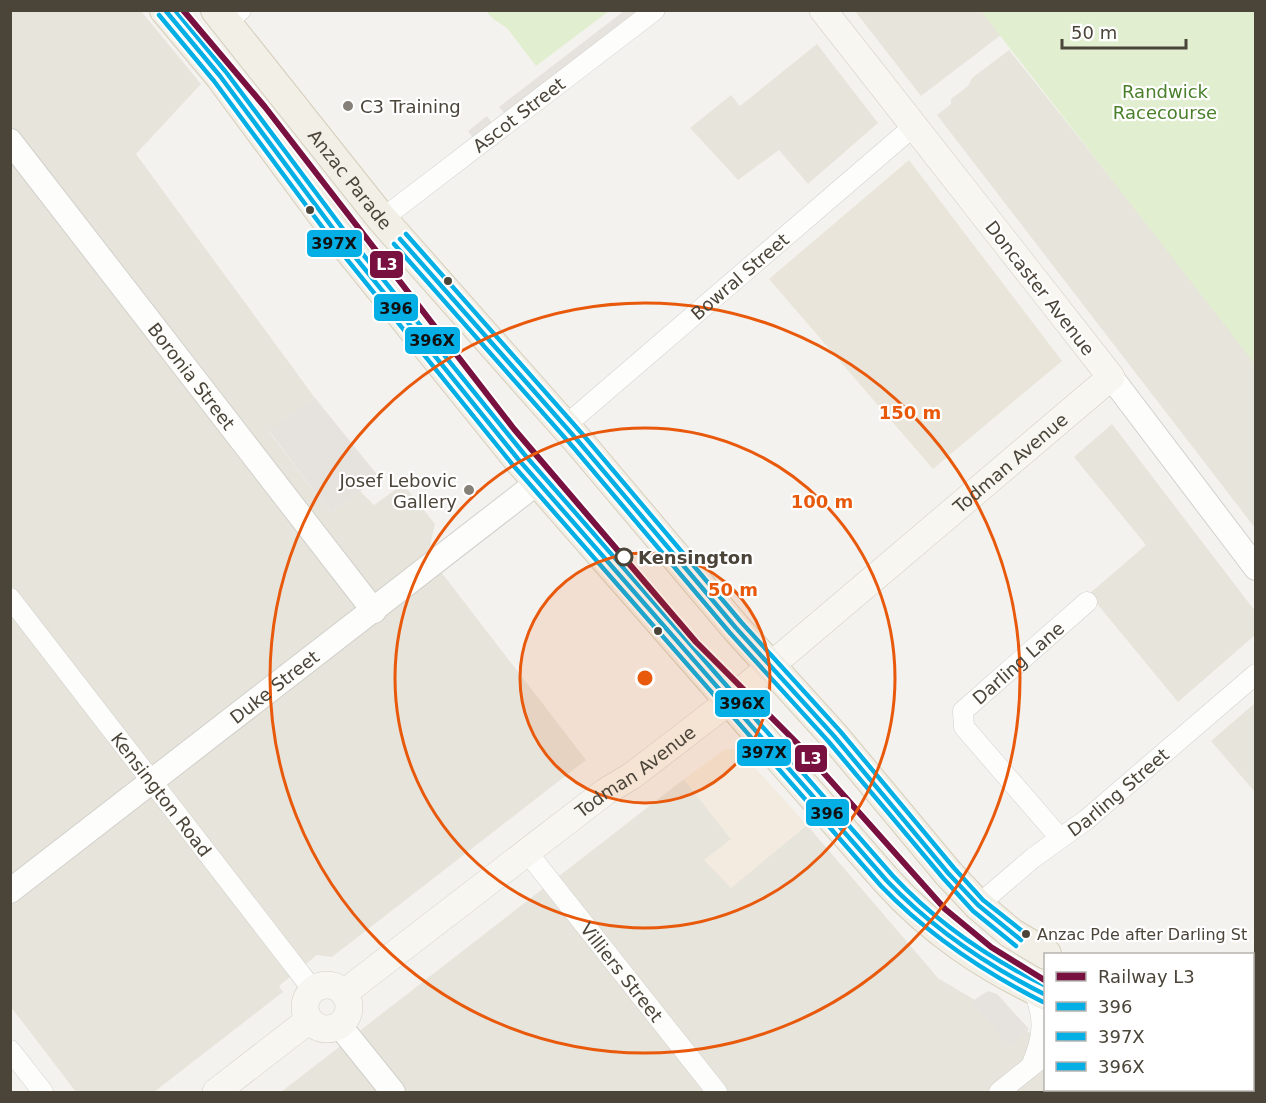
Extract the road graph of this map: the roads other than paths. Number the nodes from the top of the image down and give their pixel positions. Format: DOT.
graph roads {
  1 [pos="165,10"];
  2 [pos="655,10"];
  3 [pos="823,10"];
  4 [pos="228,15"];
  5 [pos="914,126"];
  6 [pos="10,141"];
  7 [pos="382,219"];
  8 [pos="1111,378"];
  9 [pos="565,426"];
  10 [pos="538,482"];
  11 [pos="1256,568"];
  12 [pos="10,598"];
  13 [pos="1087,602"];
  14 [pos="374,611"];
  15 [pos="770,666"];
  16 [pos="1256,674"];
  17 [pos="728,702"];
  18 [pos="152,782"];
  19 [pos="1060,838"];
  20 [pos="527,852"];
  21 [pos="10,891"];
  22 [pos="978,905"];
  23 [pos="1044,953"];
  24 [pos="313,990"];
  25 [pos="1039,992"];
  26 [pos="344,993"];
  27 [pos="309,1020"];
  28 [pos="339,1025"];
  29 [pos="10,1050"];
  30 [pos="1039,1060"];
  31 [pos="43,1092"];
  32 [pos="216,1092"];
  33 [pos="393,1092"];
  34 [pos="717,1092"];
  35 [pos="999,1092"];
  1 -- 10 [label="main road"];
  2 -- 7 [label="street, Ascot Street"];
  3 -- 5 [label="main road, Doncaster Avenue"];
  4 -- 7 [label="main road, Anzac Parade"];
  5 -- 8 [label="main road, Doncaster Avenue"];
  5 -- 9 [label="street, Bowral Street"];
  6 -- 14 [label="street, Boronia Street"];
  7 -- 9 [label="main road, Anzac Parade"];
  8 -- 11 [label="street, Doncaster Avenue"];
  8 -- 15 [label="main road, Todman Avenue"];
  9 -- 15 [label="main road, Anzac Parade"];
  10 -- 14 [label="street, Duke Street"];
  10 -- 17 [label="main road"];
  12 -- 18 [label="street, Kensington Road"];
  13 -- 19 [label="street, Darling Lane"];
  14 -- 18 [label="street, Duke Street"];
  15 -- 17 [label="main road, Todman Avenue"];
  15 -- 22 [label="main road, Anzac Parade"];
  16 -- 19 [label="street, Darling Street"];
  17 -- 20 [label="main road, Todman Avenue"];
  17 -- 25 [label="main road"];
  18 -- 21 [label="street, Duke Street"];
  18 -- 24 [label="street, Kensington Road"];
  19 -- 22 [label="street, Darling Street"];
  20 -- 26 [label="main road, Todman Avenue"];
  20 -- 34 [label="street, Villiers Street"];
  22 -- 23 [label="main road, Anzac Parade"];
  24 -- 26 [label="main road"];
  24 -- 27 [label="main road"];
  25 -- 30 [label="street"];
  26 -- 28 [label="main road"];
  27 -- 28 [label="main road"];
  27 -- 32 [label="main road"];
  28 -- 33 [label="street"];
  29 -- 31 [label="street"];
  30 -- 35 [label="street"];
}
